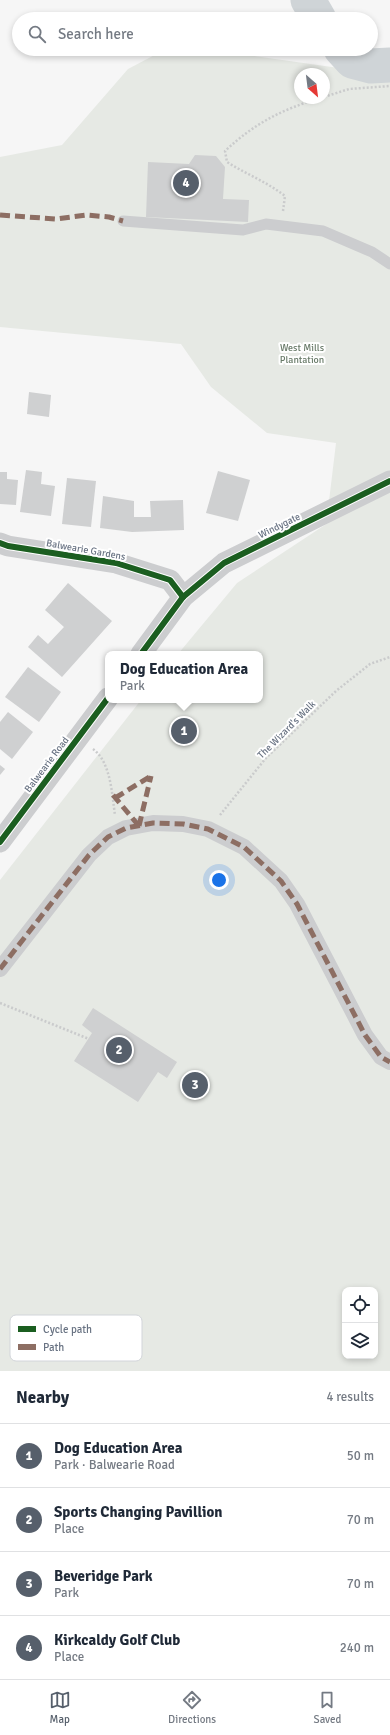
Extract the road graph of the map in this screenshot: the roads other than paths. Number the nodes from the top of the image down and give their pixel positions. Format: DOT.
graph roads {
  1 [pos="123,221"];
  2 [pos="390,264"];
  3 [pos="390,481"];
  4 [pos="0,543"];
  5 [pos="183,597"];
  6 [pos="143,651"];
  7 [pos="105,702"];
  8 [pos="0,842"];
  9 [pos="0,969"];
  10 [pos="390,1062"];
  1 -- 2 [label="lane"];
  3 -- 5 [label="street, Windygate"];
  4 -- 5 [label="street, Balwearie Gardens"];
  5 -- 6 [label="street"];
  7 -- 8 [label="street, Balwearie Road"];
  9 -- 10 [label="street"];
}
